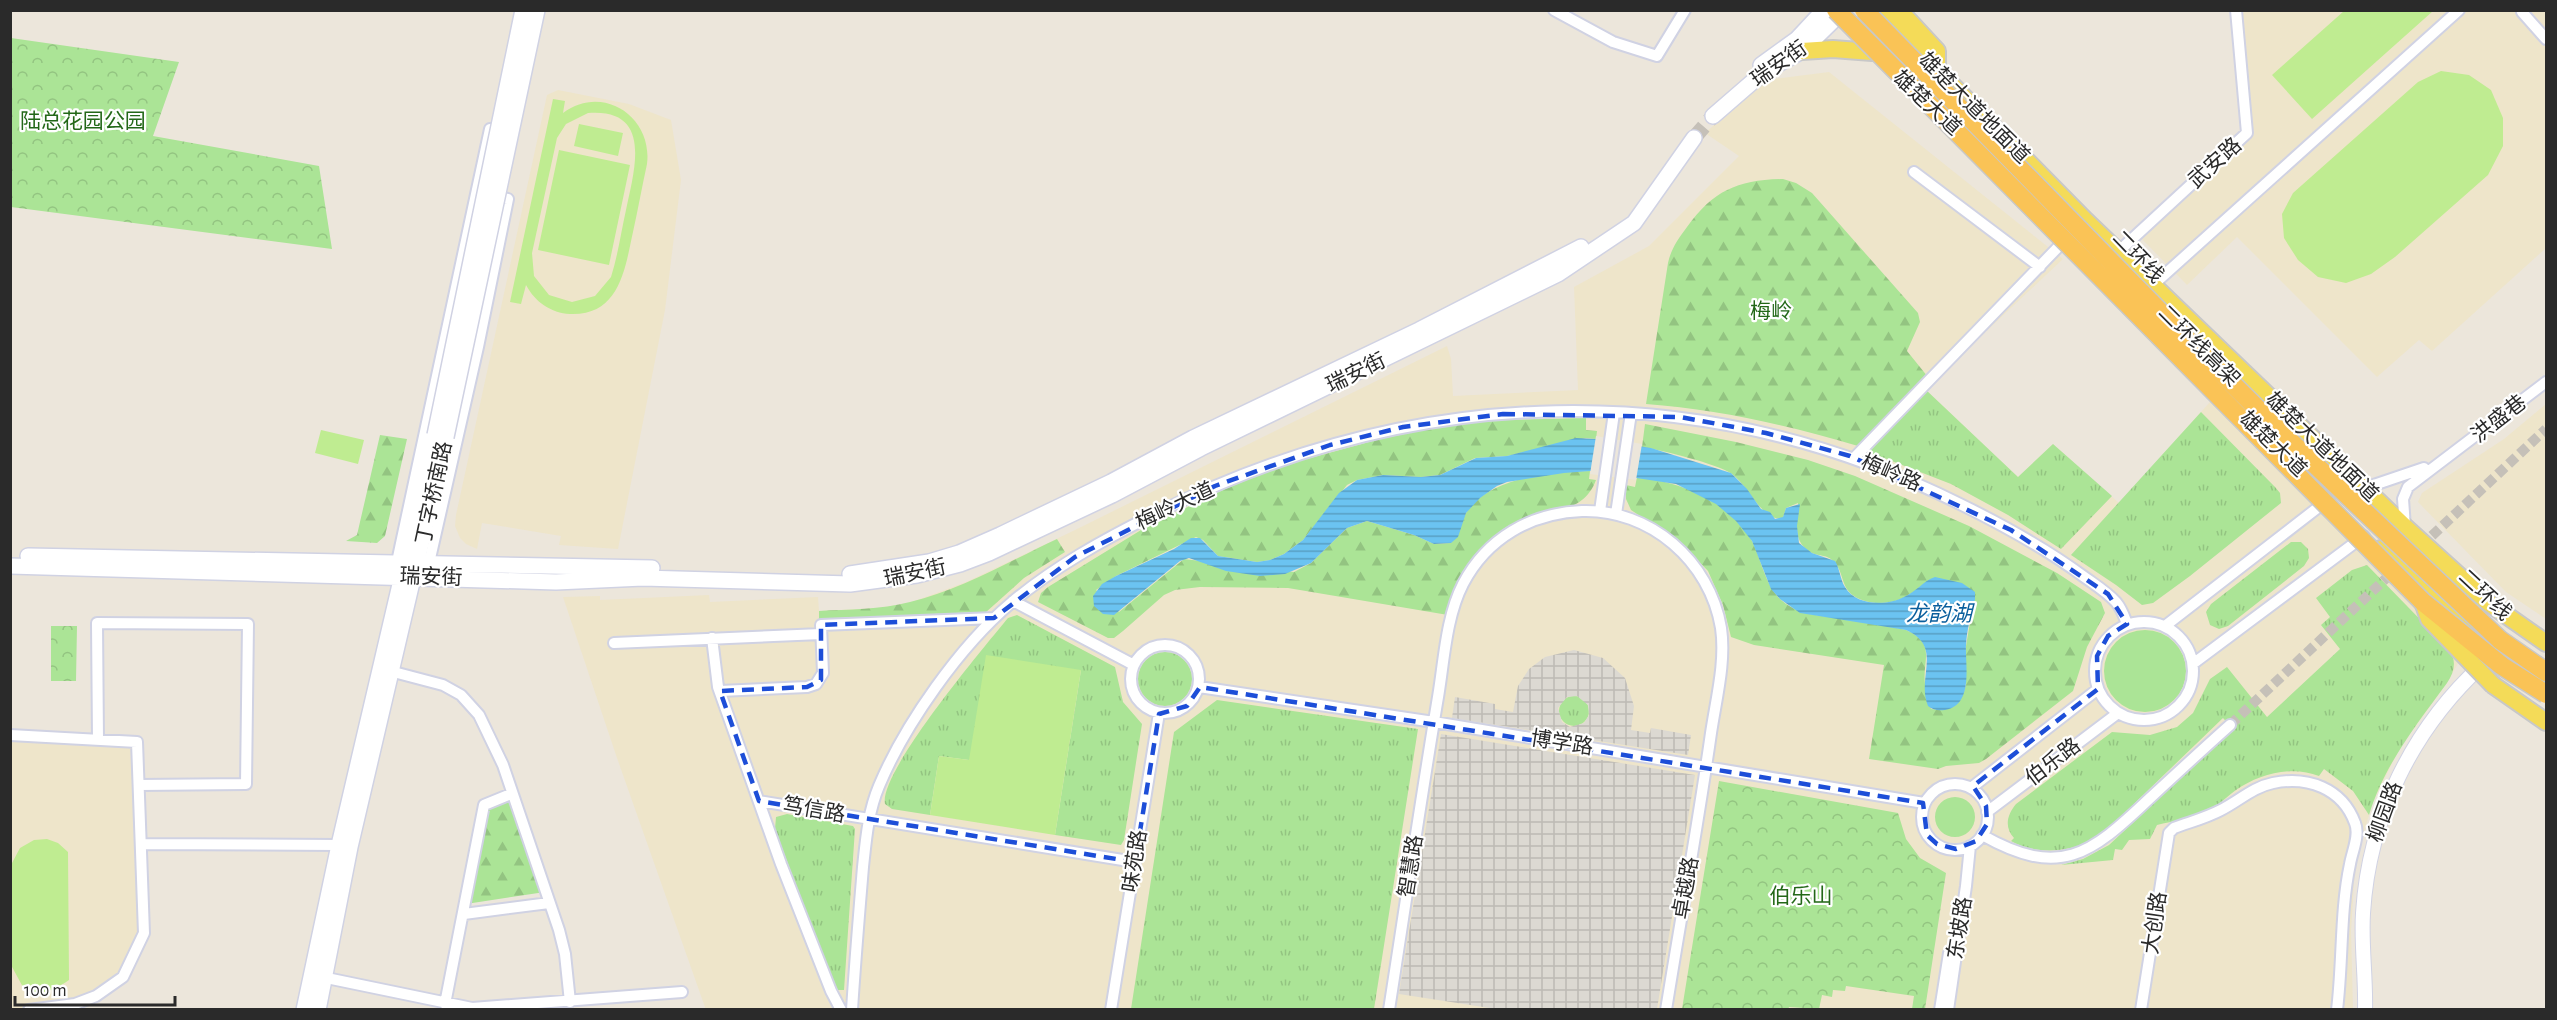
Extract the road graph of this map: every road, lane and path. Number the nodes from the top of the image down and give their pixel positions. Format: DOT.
graph roads {
  1 [pos="523,10"];
  2 [pos="537,10"];
  3 [pos="1554,10"];
  4 [pos="1685,10"];
  5 [pos="1864,10"];
  6 [pos="1878,10"];
  7 [pos="1899,10"];
  8 [pos="2236,10"];
  9 [pos="2458,10"];
  10 [pos="2522,11"];
  11 [pos="1836,13"];
  12 [pos="2547,39"];
  13 [pos="1802,51"];
  14 [pos="1872,52"];
  15 [pos="1937,70"];
  16 [pos="490,129"];
  17 [pos="1691,137"];
  18 [pos="1914,172"];
  19 [pos="475,193"];
  20 [pos="2065,240"];
  21 [pos="2118,252"];
  22 [pos="2040,267"];
  23 [pos="2153,285"];
  24 [pos="2547,382"];
  25 [pos="1614,412"];
  26 [pos="1631,413"];
  27 [pos="440,436"];
  28 [pos="2451,456"];
  29 [pos="1855,458"];
  30 [pos="2365,488"];
  31 [pos="2329,499"];
  32 [pos="1600,512"];
  33 [pos="1616,514"];
  34 [pos="2405,527"];
  35 [pos="2365,536"];
  36 [pos="10,556"];
  37 [pos="10,566"];
  38 [pos="411,567"];
  39 [pos="1013,601"];
  40 [pos="2424,602"];
  41 [pos="994,618"];
  42 [pos="2127,624"];
  43 [pos="2165,626"];
  44 [pos="821,634"];
  45 [pos="712,638"];
  46 [pos="614,643"];
  47 [pos="2547,643"];
  48 [pos="2498,650"];
  49 [pos="2194,663"];
  50 [pos="1134,665"];
  51 [pos="386,670"];
  52 [pos="2547,672"];
  53 [pos="2547,686"];
  54 [pos="1199,687"];
  55 [pos="2098,689"];
  56 [pos="720,691"];
  57 [pos="2547,694"];
  58 [pos="1159,713"];
  59 [pos="2118,713"];
  60 [pos="1434,722"];
  61 [pos="2547,722"];
  62 [pos="2230,724"];
  63 [pos="10,735"];
  64 [pos="98,740"];
  65 [pos="1707,766"];
  66 [pos="139,785"];
  67 [pos="1971,788"];
  68 [pos="511,794"];
  69 [pos="759,801"];
  70 [pos="1924,803"];
  71 [pos="1988,812"];
  72 [pos="868,820"];
  73 [pos="1982,835"];
  74 [pos="141,844"];
  75 [pos="339,845"];
  76 [pos="1966,847"];
  77 [pos="1135,862"];
  78 [pos="549,903"];
  79 [pos="464,914"];
  80 [pos="317,976"];
  81 [pos="682,992"];
  82 [pos="570,1002"];
  83 [pos="445,1004"];
  84 [pos="29,1010"];
  85 [pos="304,1010"];
  86 [pos="318,1010"];
  87 [pos="841,1010"];
  88 [pos="852,1010"];
  89 [pos="1111,1010"];
  90 [pos="1389,1010"];
  91 [pos="1666,1010"];
  92 [pos="1940,1010"];
  93 [pos="1948,1010"];
  94 [pos="2141,1010"];
  95 [pos="2337,1010"];
  96 [pos="2365,1010"];
  1 -- 27 [label="main road, 丁字桥南路, bridge"];
  2 -- 27 [label="main road, 丁字桥南路, bridge"];
  3 -- 4 [label="street"];
  5 -- 52 [label="highway, 二环线, bridge"];
  6 -- 15 [label="main road, 雄楚大道地面道"];
  7 -- 15 [label="main road"];
  8 -- 21 [label="street, 武安路"];
  9 -- 23 [label="street"];
  10 -- 12 [label="street"];
  11 -- 13 [label="main road, 瑞安街"];
  11 -- 13 [label="main road, 瑞安街"];
  11 -- 14 [label="main road, 雄楚大道"];
  11 -- 40 [label="highway, 二环线高架, bridge"];
  13 -- 14 [label="main road"];
  14 -- 20 [label="main road, 雄楚大道"];
  15 -- 21 [label="main road, 雄楚大道地面道"];
  16 -- 19 [label="street"];
  17 -- 38 [label="main road, 瑞安街"];
  18 -- 22 [label="street"];
  19 -- 38 [label="street"];
  19 -- 38 [label="street"];
  20 -- 22 [label="street"];
  20 -- 31 [label="main road, 雄楚大道"];
  21 -- 23 [label="main road, 雄楚大道地面道"];
  22 -- 29 [label="street"];
  23 -- 30 [label="main road, 雄楚大道地面道"];
  24 -- 28 [label="street, 洪盛巷"];
  25 -- 26 [label="street, 梅岭路"];
  25 -- 32 [label="street"];
  25 -- 39 [label="street, 梅岭大道"];
  26 -- 29 [label="street, 梅岭路"];
  26 -- 33 [label="street"];
  27 -- 38 [label="main road, 丁字桥南路"];
  28 -- 30 [label="street, 洪盛巷"];
  28 -- 34 [label="street, 洪盛巷"];
  29 -- 42 [label="street, 梅岭路"];
  30 -- 34 [label="main road, 雄楚大道地面道"];
  31 -- 35 [label="main road, 雄楚大道"];
  31 -- 43 [label="street"];
  32 -- 33 [label="street, 卓越路"];
  32 -- 60 [label="street, 智慧路"];
  33 -- 65 [label="street, 卓越路"];
  34 -- 47 [label="main road, 雄楚大道地面道"];
  35 -- 48 [label="main road, 雄楚大道"];
  35 -- 49 [label="street"];
  36 -- 38 [label="main road, 瑞安街"];
  37 -- 38 [label="main road, 瑞安街"];
  38 -- 51 [label="main road, 丁字桥南路"];
  39 -- 41 [label="street, 梅岭大道"];
  39 -- 50 [label="street"];
  40 -- 57 [label="highway, 二环线高架, bridge"];
  40 -- 61 [label="main road, bridge"];
  41 -- 44 [label="street"];
  41 -- 72 [label="street, 梅岭大道"];
  42 -- 43 [label="street"];
  42 -- 55 [label="street"];
  43 -- 49 [label="street"];
  44 -- 45 [label="street"];
  44 -- 56 [label="street"];
  45 -- 46 [label="street"];
  45 -- 56 [label="street"];
  48 -- 53 [label="main road, 雄楚大道"];
  48 -- 96 [label="street, 柳园路"];
  49 -- 59 [label="street"];
  50 -- 54 [label="street"];
  50 -- 58 [label="street"];
  51 -- 68 [label="street"];
  51 -- 75 [label="main road, 丁字桥南路"];
  51 -- 80 [label="main road, 丁字桥南路"];
  54 -- 58 [label="street"];
  54 -- 60 [label="street, 博学路"];
  55 -- 59 [label="street"];
  55 -- 67 [label="street, 伯乐路"];
  56 -- 69 [label="street"];
  58 -- 77 [label="street, 味苑路"];
  59 -- 71 [label="street, 伯乐路"];
  60 -- 65 [label="street, 博学路"];
  60 -- 90 [label="street, 智慧路"];
  62 -- 73 [label="street"];
  63 -- 64 [label="street"];
  64 -- 66 [label="street"];
  64 -- 66 [label="street"];
  65 -- 70 [label="street, 博学路"];
  65 -- 91 [label="street, 卓越路"];
  66 -- 74 [label="street"];
  67 -- 70 [label="street"];
  67 -- 71 [label="street"];
  68 -- 78 [label="street"];
  68 -- 79 [label="street"];
  69 -- 72 [label="street, 笃信路"];
  69 -- 87 [label="street"];
  70 -- 76 [label="street"];
  71 -- 73 [label="street"];
  72 -- 77 [label="street, 笃信路"];
  72 -- 88 [label="street, 梅岭大道"];
  73 -- 76 [label="street"];
  74 -- 75 [label="street"];
  74 -- 84 [label="street"];
  75 -- 80 [label="main road, 丁字桥南路"];
  76 -- 92 [label="street, 东坡路"];
  76 -- 93 [label="street, 东坡路"];
  77 -- 89 [label="street, 味苑路"];
  78 -- 79 [label="street"];
  78 -- 82 [label="street"];
  79 -- 83 [label="street"];
  80 -- 83 [label="street"];
  80 -- 85 [label="main road, 丁字桥南路"];
  80 -- 86 [label="main road, 丁字桥南路"];
  81 -- 82 [label="street"];
  82 -- 83 [label="street"];
  94 -- 95 [label="street, 大创路"];
}
